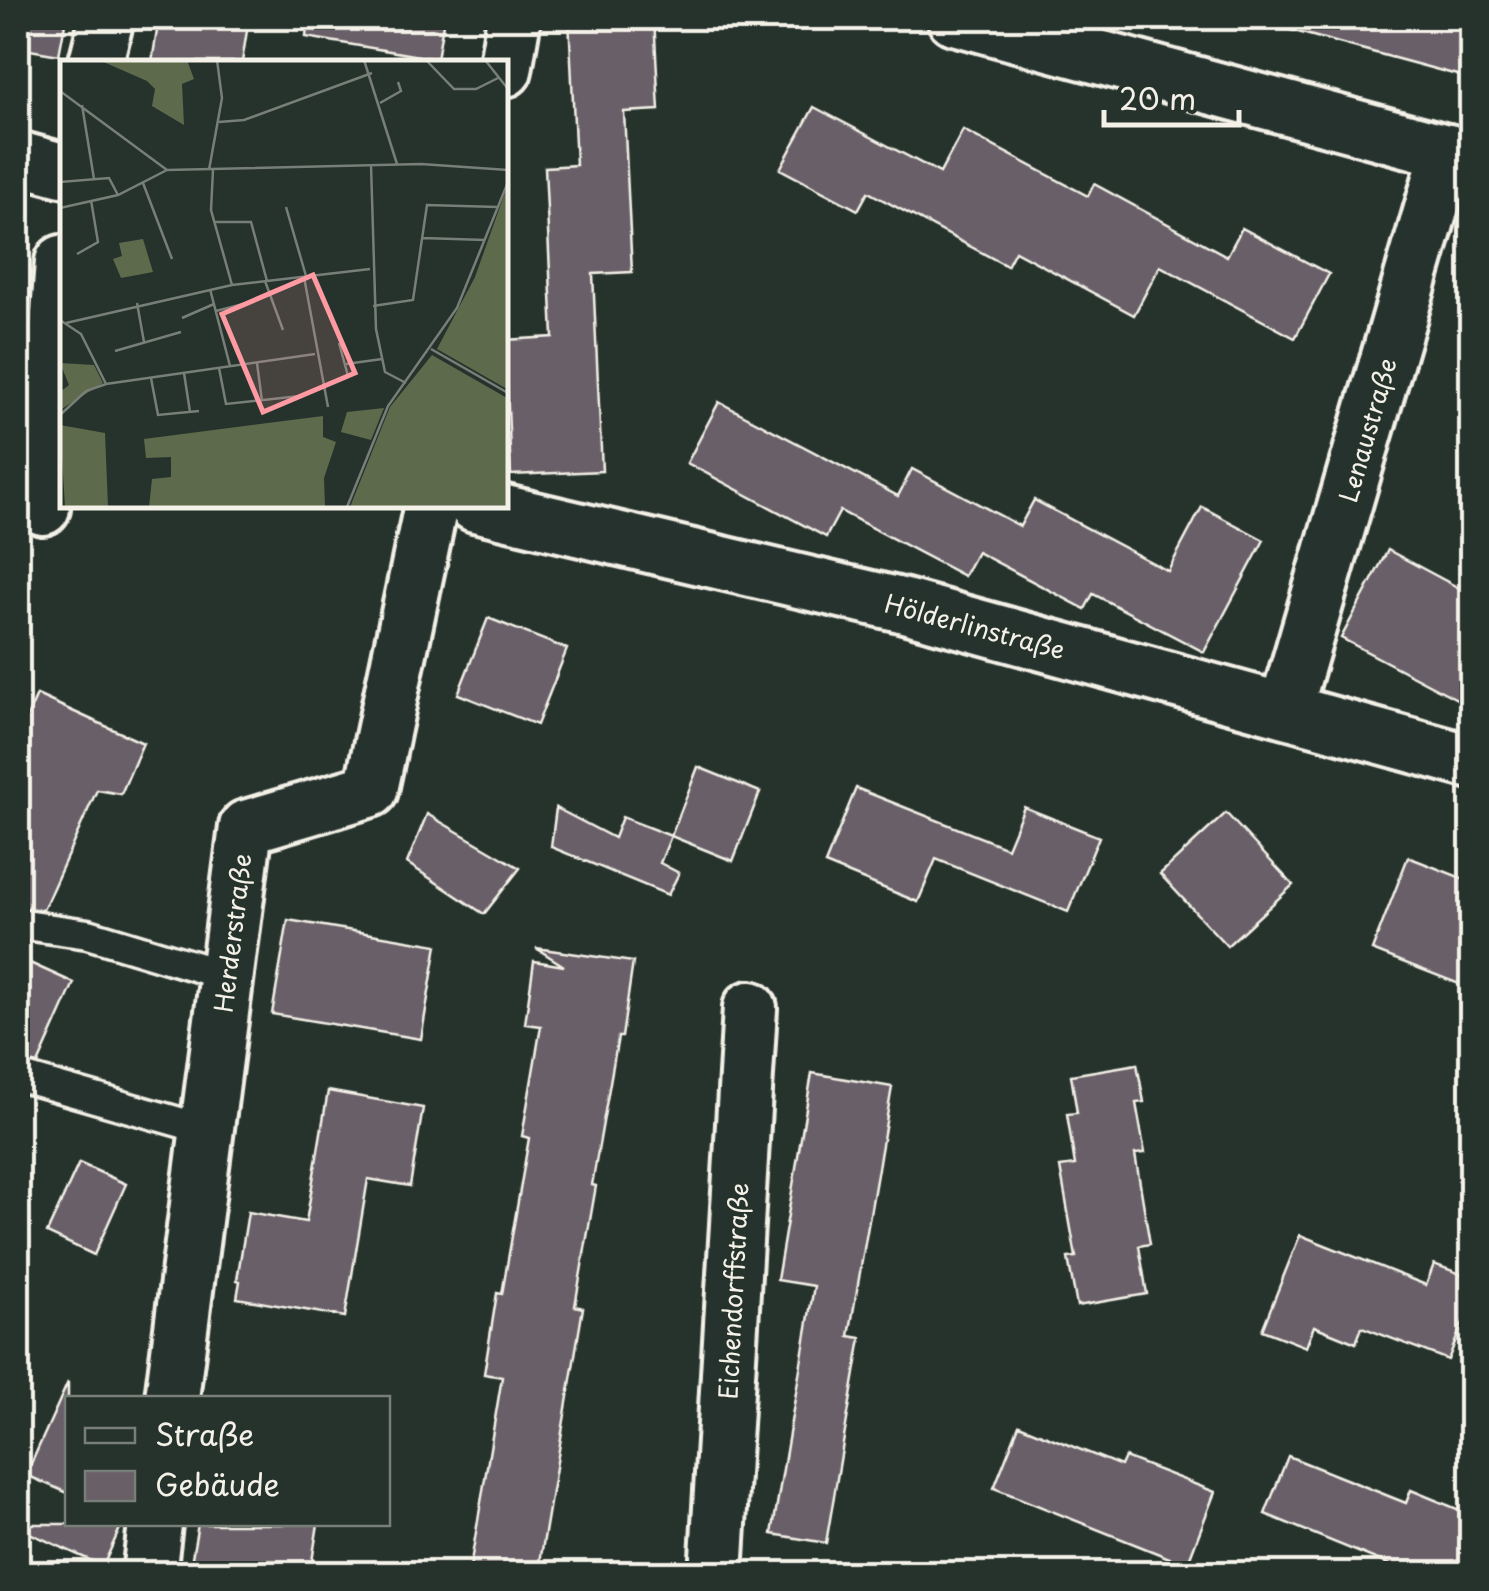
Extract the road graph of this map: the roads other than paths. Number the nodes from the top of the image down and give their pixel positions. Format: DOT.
graph roads {
  1 [pos="107,18"];
  2 [pos="514,18"];
  3 [pos="954,18"];
  4 [pos="96,60"];
  5 [pos="507,60"];
  6 [pos="1460,154"];
  7 [pos="18,158"];
  8 [pos="60,169"];
  9 [pos="60,288"];
  10 [pos="43,508"];
  11 [pos="430,508"];
  12 [pos="487,508"];
  13 [pos="1285,710"];
  14 [pos="1472,762"];
  15 [pos="18,924"];
  16 [pos="226,976"];
  17 [pos="750,1008"];
  18 [pos="18,1076"];
  19 [pos="207,1130"];
  20 [pos="172,1396"];
  21 [pos="155,1526"];
  22 [pos="148,1574"];
  23 [pos="716,1574"];
  1 -- 4 [label="street"];
  2 -- 5 [label="street"];
  3 -- 6 [label="street, Lenaustraße"];
  6 -- 13 [label="street, Lenaustraße"];
  7 -- 8 [label="street"];
  9 -- 10 [label="street"];
  11 -- 16 [label="street, Herderstraße"];
  12 -- 13 [label="street, Hölderlinstraße"];
  13 -- 14 [label="street, Hölderlinstraße"];
  15 -- 16 [label="lane"];
  16 -- 19 [label="street, Herderstraße"];
  17 -- 23 [label="street, Eichendorffstraße"];
  18 -- 19 [label="lane"];
  19 -- 20 [label="street, Herderstraße"];
  21 -- 22 [label="street"];
}
